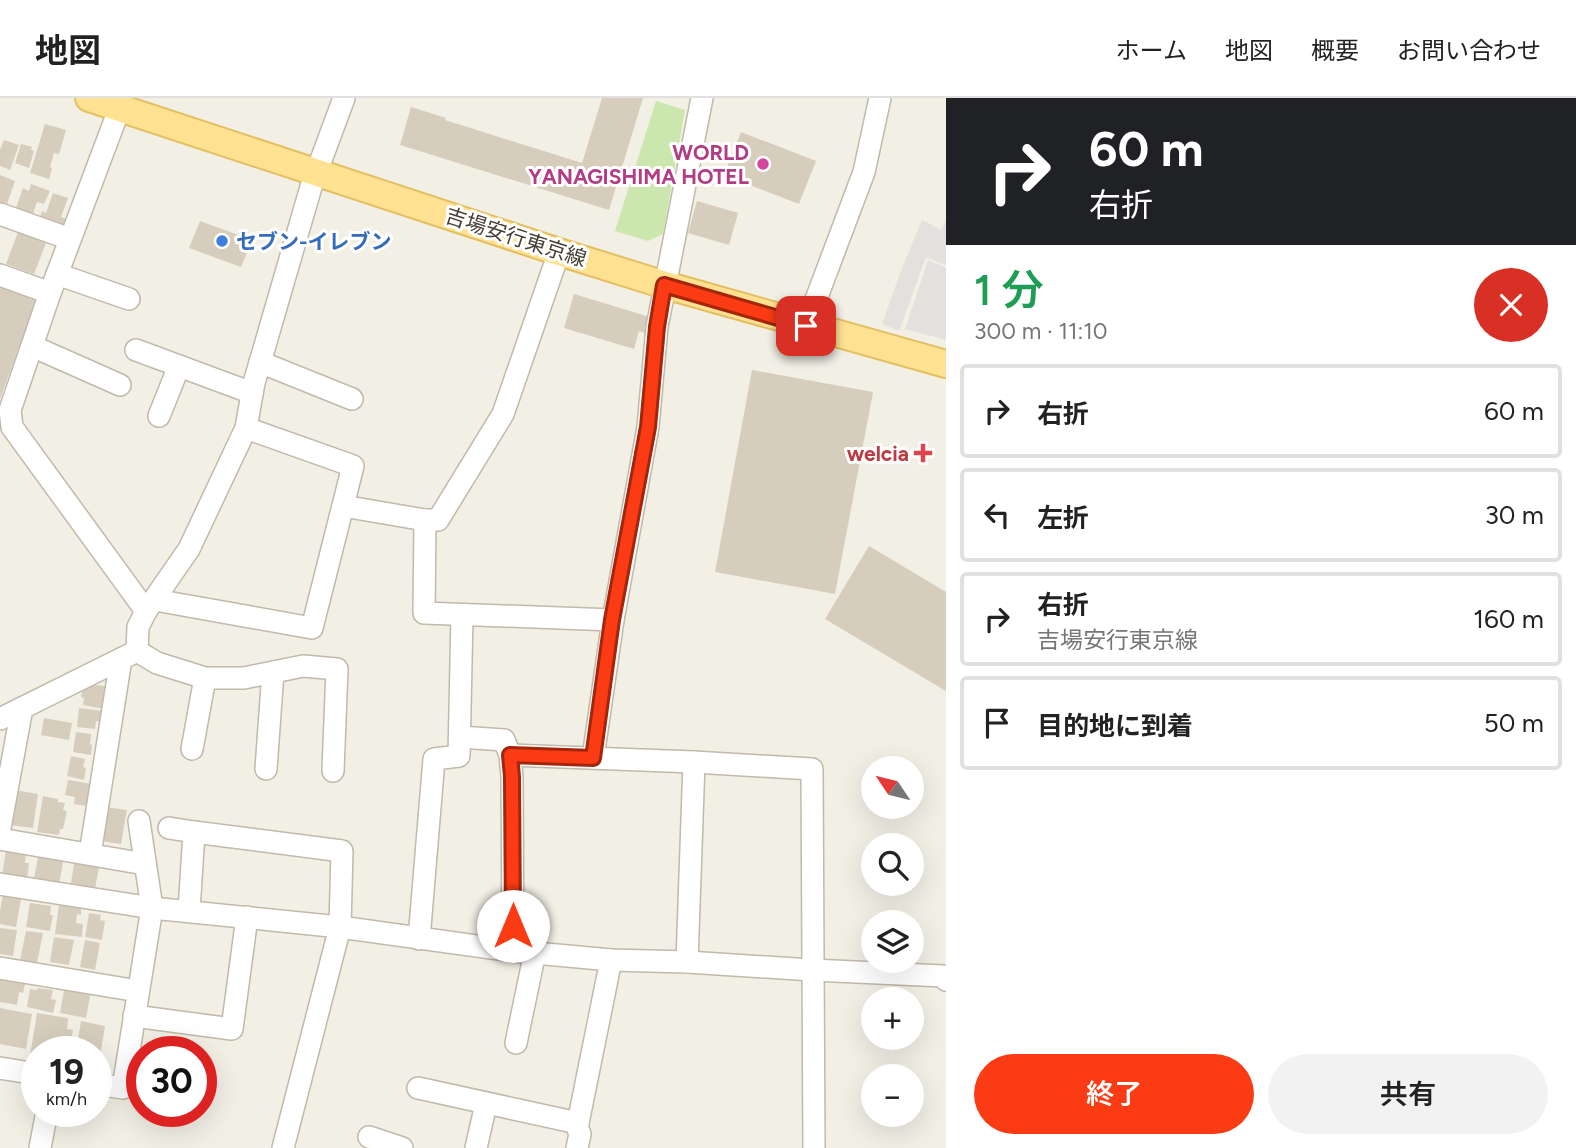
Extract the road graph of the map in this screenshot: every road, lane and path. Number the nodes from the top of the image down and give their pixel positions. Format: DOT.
graph roads {
  1 [pos="89,98"];
  2 [pos="344,98"];
  3 [pos="702,98"];
  4 [pos="880,98"];
  5 [pos="120,107"];
  6 [pos="316,172"];
  7 [pos="0,214"];
  8 [pos="70,239"];
  9 [pos="559,252"];
  10 [pos="0,275"];
  11 [pos="53,283"];
  12 [pos="664,285"];
  13 [pos="129,299"];
  14 [pos="806,326"];
  15 [pos="32,346"];
  16 [pos="136,350"];
  17 [pos="260,362"];
  18 [pos="946,364"];
  19 [pos="179,366"];
  20 [pos="120,385"];
  21 [pos="252,393"];
  22 [pos="352,399"];
  23 [pos="159,416"];
  24 [pos="246,428"];
  25 [pos="343,506"];
  26 [pos="425,520"];
  27 [pos="150,606"];
  28 [pos="462,616"];
  29 [pos="612,620"];
  30 [pos="129,655"];
  31 [pos="272,672"];
  32 [pos="205,678"];
  33 [pos="22,708"];
  34 [pos="0,719"];
  35 [pos="460,737"];
  36 [pos="192,749"];
  37 [pos="510,755"];
  38 [pos="593,758"];
  39 [pos="694,762"];
  40 [pos="266,769"];
  41 [pos="333,771"];
  42 [pos="139,821"];
  43 [pos="0,828"];
  44 [pos="169,828"];
  45 [pos="194,832"];
  46 [pos="0,839"];
  47 [pos="90,854"];
  48 [pos="145,864"];
  49 [pos="0,884"];
  50 [pos="152,908"];
  51 [pos="189,911"];
  52 [pos="247,918"];
  53 [pos="340,927"];
  54 [pos="419,939"];
  55 [pos="513,951"];
  56 [pos="535,952"];
  57 [pos="611,960"];
  58 [pos="687,962"];
  59 [pos="0,968"];
  60 [pos="812,970"];
  61 [pos="946,980"];
  62 [pos="138,991"];
  63 [pos="134,1016"];
  64 [pos="516,1043"];
  65 [pos="0,1068"];
  66 [pos="21,1071"];
  67 [pos="112,1086"];
  68 [pos="418,1088"];
  69 [pos="486,1104"];
  70 [pos="578,1123"];
  71 [pos="44,1127"];
  72 [pos="369,1137"];
  73 [pos="40,1148"];
  74 [pos="283,1148"];
  75 [pos="402,1148"];
  76 [pos="476,1148"];
  77 [pos="577,1148"];
  78 [pos="814,1148"];
  1 -- 5 [label="main road, 吉場安行東京線"];
  2 -- 6 [label="street"];
  3 -- 12 [label="street"];
  4 -- 14 [label="street"];
  5 -- 6 [label="main road, 吉場安行東京線"];
  5 -- 8 [label="street"];
  6 -- 9 [label="main road, 吉場安行東京線"];
  6 -- 17 [label="street"];
  7 -- 8 [label="street"];
  8 -- 11 [label="street"];
  9 -- 12 [label="main road, 吉場安行東京線"];
  9 -- 26 [label="street"];
  10 -- 11 [label="street"];
  11 -- 13 [label="street"];
  11 -- 15 [label="street"];
  12 -- 14 [label="main road, 吉場安行東京線"];
  12 -- 29 [label="street"];
  14 -- 18 [label="main road, 吉場安行東京線"];
  15 -- 20 [label="street"];
  15 -- 27 [label="street"];
  16 -- 19 [label="street"];
  17 -- 21 [label="street"];
  17 -- 22 [label="street"];
  19 -- 21 [label="street"];
  19 -- 23 [label="street"];
  21 -- 24 [label="street"];
  24 -- 25 [label="street"];
  24 -- 27 [label="street"];
  25 -- 26 [label="street"];
  25 -- 27 [label="street"];
  26 -- 28 [label="street"];
  27 -- 30 [label="street"];
  28 -- 29 [label="street"];
  28 -- 35 [label="street"];
  29 -- 38 [label="street"];
  30 -- 32 [label="street"];
  30 -- 33 [label="street"];
  30 -- 47 [label="street"];
  31 -- 32 [label="street"];
  31 -- 40 [label="street"];
  31 -- 41 [label="street"];
  32 -- 36 [label="street"];
  33 -- 34 [label="street"];
  33 -- 43 [label="street"];
  35 -- 37 [label="street"];
  35 -- 54 [label="street"];
  37 -- 38 [label="street"];
  37 -- 55 [label="street"];
  38 -- 39 [label="street"];
  39 -- 58 [label="street"];
  39 -- 60 [label="street"];
  42 -- 48 [label="street"];
  44 -- 45 [label="street"];
  45 -- 51 [label="street"];
  45 -- 53 [label="street"];
  46 -- 47 [label="street"];
  47 -- 48 [label="street"];
  48 -- 50 [label="street"];
  49 -- 50 [label="street"];
  50 -- 51 [label="street"];
  50 -- 62 [label="street"];
  51 -- 52 [label="street"];
  52 -- 53 [label="street"];
  52 -- 63 [label="street"];
  53 -- 54 [label="street"];
  53 -- 74 [label="street"];
  54 -- 55 [label="street"];
  55 -- 56 [label="street"];
  56 -- 57 [label="street"];
  56 -- 64 [label="street"];
  57 -- 58 [label="street"];
  57 -- 70 [label="street"];
  58 -- 60 [label="street"];
  59 -- 62 [label="street"];
  60 -- 61 [label="street"];
  60 -- 78 [label="street"];
  62 -- 63 [label="street"];
  63 -- 67 [label="street"];
  65 -- 66 [label="street"];
  68 -- 69 [label="street"];
  69 -- 70 [label="street"];
  69 -- 76 [label="street"];
  70 -- 77 [label="street"];
  71 -- 73 [label="street"];
  72 -- 75 [label="street"];
}
